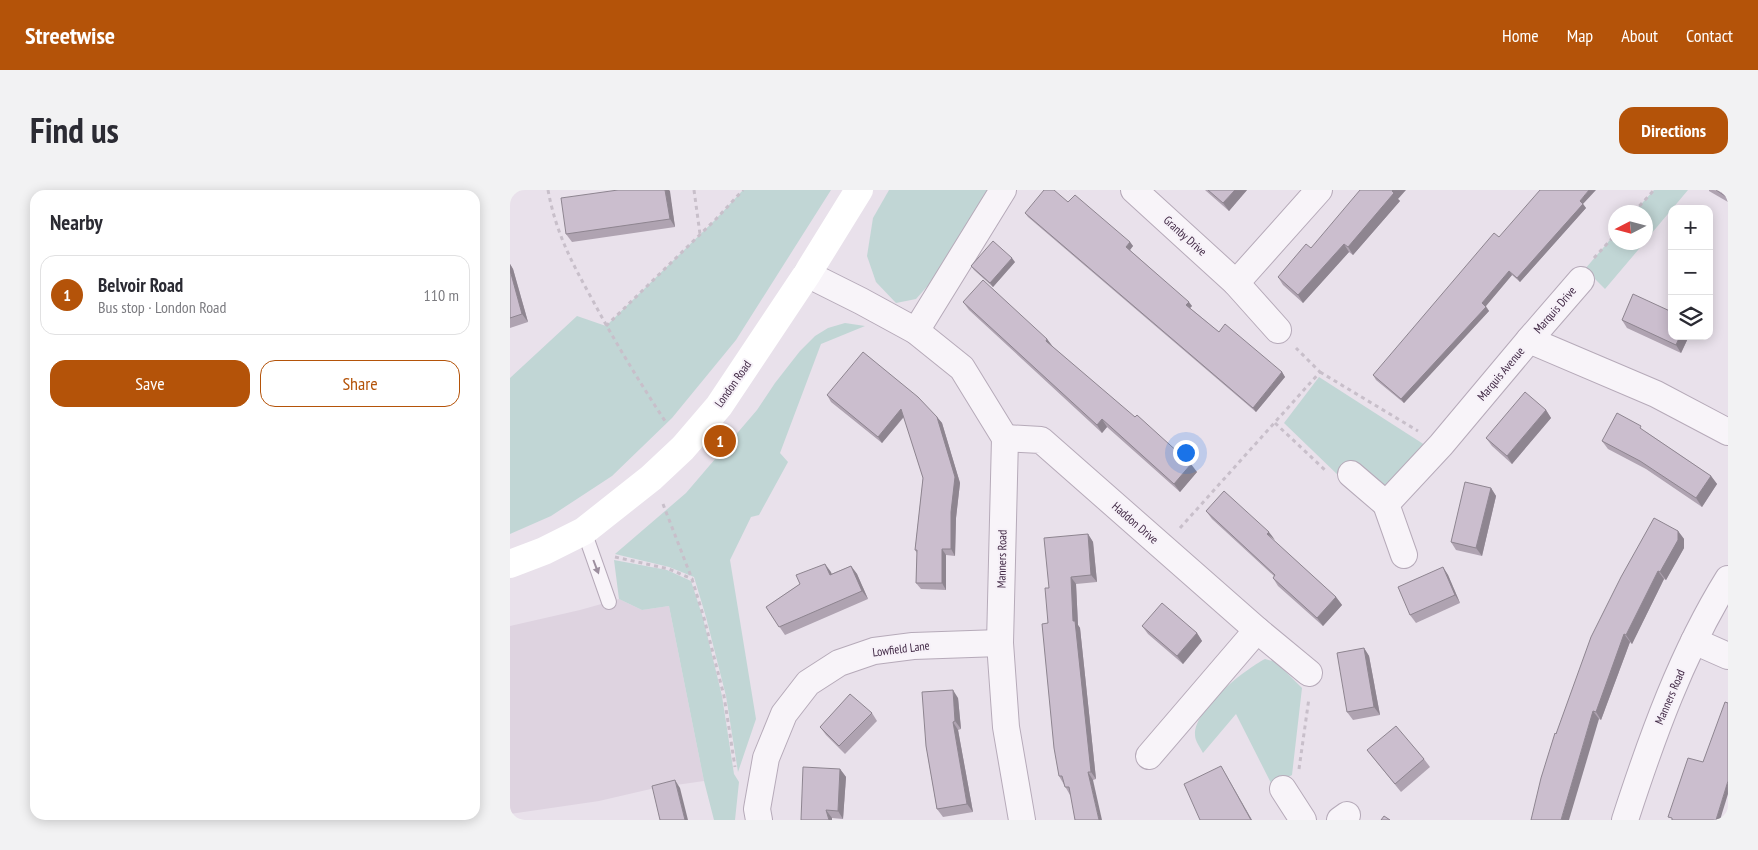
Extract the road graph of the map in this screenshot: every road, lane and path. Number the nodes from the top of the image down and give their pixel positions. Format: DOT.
graph roads {
  1 [pos="548,190"];
  2 [pos="694,190"];
  3 [pos="743,190"];
  4 [pos="859,190"];
  5 [pos="1003,190"];
  6 [pos="1134,190"];
  7 [pos="1319,190"];
  8 [pos="1654,190"];
  9 [pos="1640,205"];
  10 [pos="700,234"];
  11 [pos="807,274"];
  12 [pos="1581,280"];
  13 [pos="1236,283"];
  14 [pos="606,326"];
  15 [pos="916,330"];
  16 [pos="1278,330"];
  17 [pos="1529,340"];
  18 [pos="1320,372"];
  19 [pos="1728,432"];
  20 [pos="1005,438"];
  21 [pos="1442,444"];
  22 [pos="682,448"];
  23 [pos="1351,474"];
  24 [pos="651,478"];
  25 [pos="1386,504"];
  26 [pos="587,541"];
  27 [pos="1163,547"];
  28 [pos="1404,555"];
  29 [pos="510,564"];
  30 [pos="692,579"];
  31 [pos="1728,579"];
  32 [pos="609,602"];
  33 [pos="1257,630"];
  34 [pos="1694,641"];
  35 [pos="1000,643"];
  36 [pos="1728,656"];
  37 [pos="1309,673"];
  38 [pos="1304,731"];
  39 [pos="1149,756"];
  40 [pos="736,773"];
  41 [pos="1283,789"];
  42 [pos="759,820"];
  43 [pos="1022,820"];
  44 [pos="1303,820"];
  45 [pos="1625,820"];
  1 -- 14 [label="path"];
  2 -- 10 [label="path"];
  3 -- 10 [label="path"];
  4 -- 11 [label="main road, London Road"];
  5 -- 15 [label="street"];
  6 -- 13 [label="street, Granby Drive"];
  7 -- 13 [label="street"];
  8 -- 9 [label="path"];
  10 -- 14 [label="path"];
  11 -- 15 [label="street"];
  11 -- 22 [label="main road, London Road"];
  12 -- 17 [label="street, Marquis Drive"];
  13 -- 16 [label="street, Granby Drive"];
  14 -- 22 [label="path"];
  15 -- 20 [label="street"];
  16 -- 18 [label="path"];
  17 -- 19 [label="street, Marquis Avenue"];
  17 -- 21 [label="street, Marquis Avenue"];
  18 -- 21 [label="path"];
  18 -- 27 [label="path"];
  20 -- 27 [label="street, Haddon Drive"];
  20 -- 35 [label="street, Manners Road"];
  21 -- 25 [label="street, Marquis Avenue"];
  22 -- 24 [label="main road, London Road"];
  23 -- 25 [label="street"];
  24 -- 26 [label="main road, London Road"];
  24 -- 30 [label="path"];
  25 -- 28 [label="street"];
  26 -- 29 [label="main road, London Road"];
  26 -- 30 [label="path"];
  26 -- 32 [label="lane, one-way"];
  27 -- 33 [label="street, Haddon Drive"];
  30 -- 40 [label="path"];
  31 -- 34 [label="street, Manners Road"];
  33 -- 37 [label="street, Haddon Drive"];
  33 -- 39 [label="street"];
  34 -- 36 [label="street"];
  34 -- 45 [label="street, Manners Road"];
  35 -- 42 [label="street, Lowfield Lane"];
  35 -- 43 [label="street, Manners Road"];
  38 -- 41 [label="path"];
  41 -- 44 [label="street"];
}
